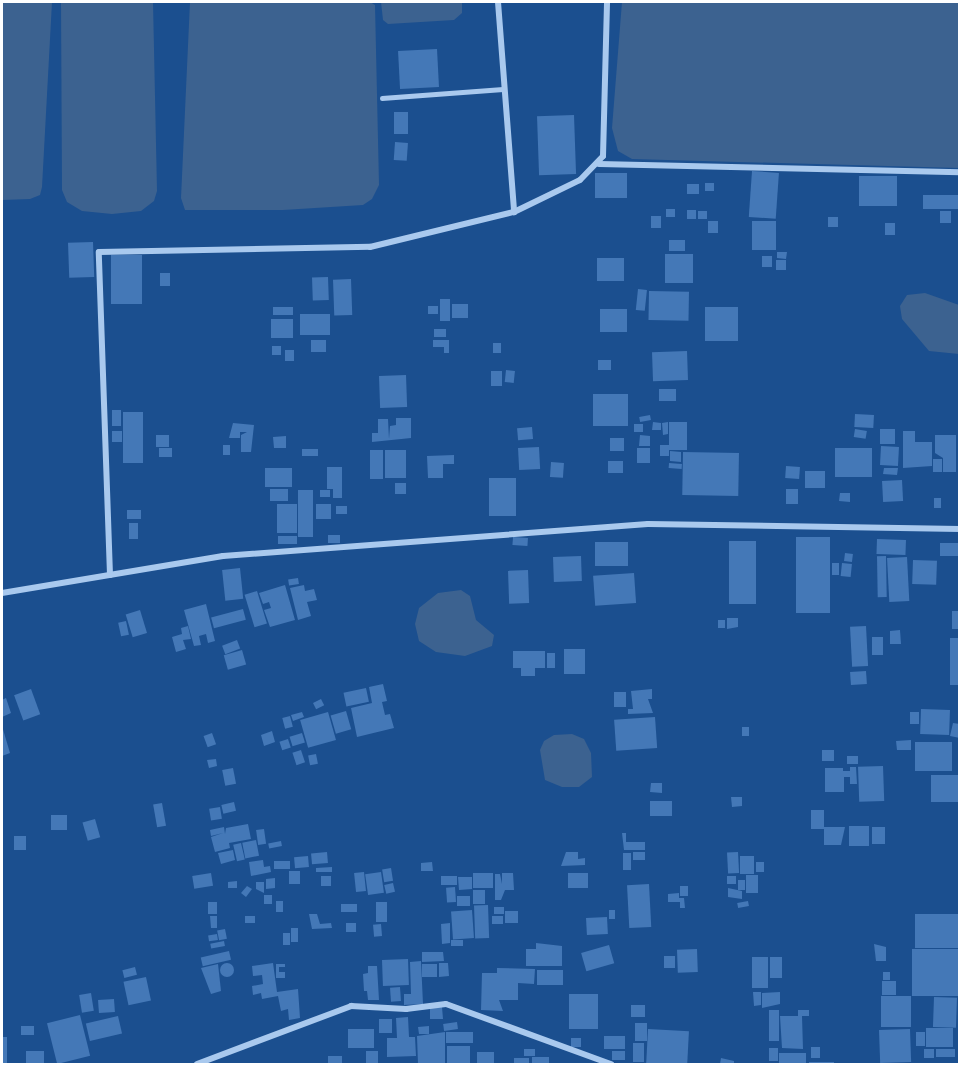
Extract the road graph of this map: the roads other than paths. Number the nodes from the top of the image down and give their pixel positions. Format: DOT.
graph roads {
  1 [pos="498,2"];
  2 [pos="607,2"];
  3 [pos="503,89"];
  4 [pos="382,98"];
  5 [pos="599,164"];
  6 [pos="960,172"];
  7 [pos="514,212"];
  8 [pos="960,529"];
  9 [pos="110,575"];
  10 [pos="2,592"];
  11 [pos="197,1065"];
  12 [pos="611,1065"];
  1 -- 3 [label="street"];
  2 -- 5 [label="street"];
  3 -- 4 [label="lane"];
  3 -- 7 [label="street"];
  5 -- 6 [label="street"];
  5 -- 7 [label="street"];
  7 -- 9 [label="street"];
  8 -- 9 [label="street"];
  9 -- 10 [label="street"];
  11 -- 12 [label="street"];
}
